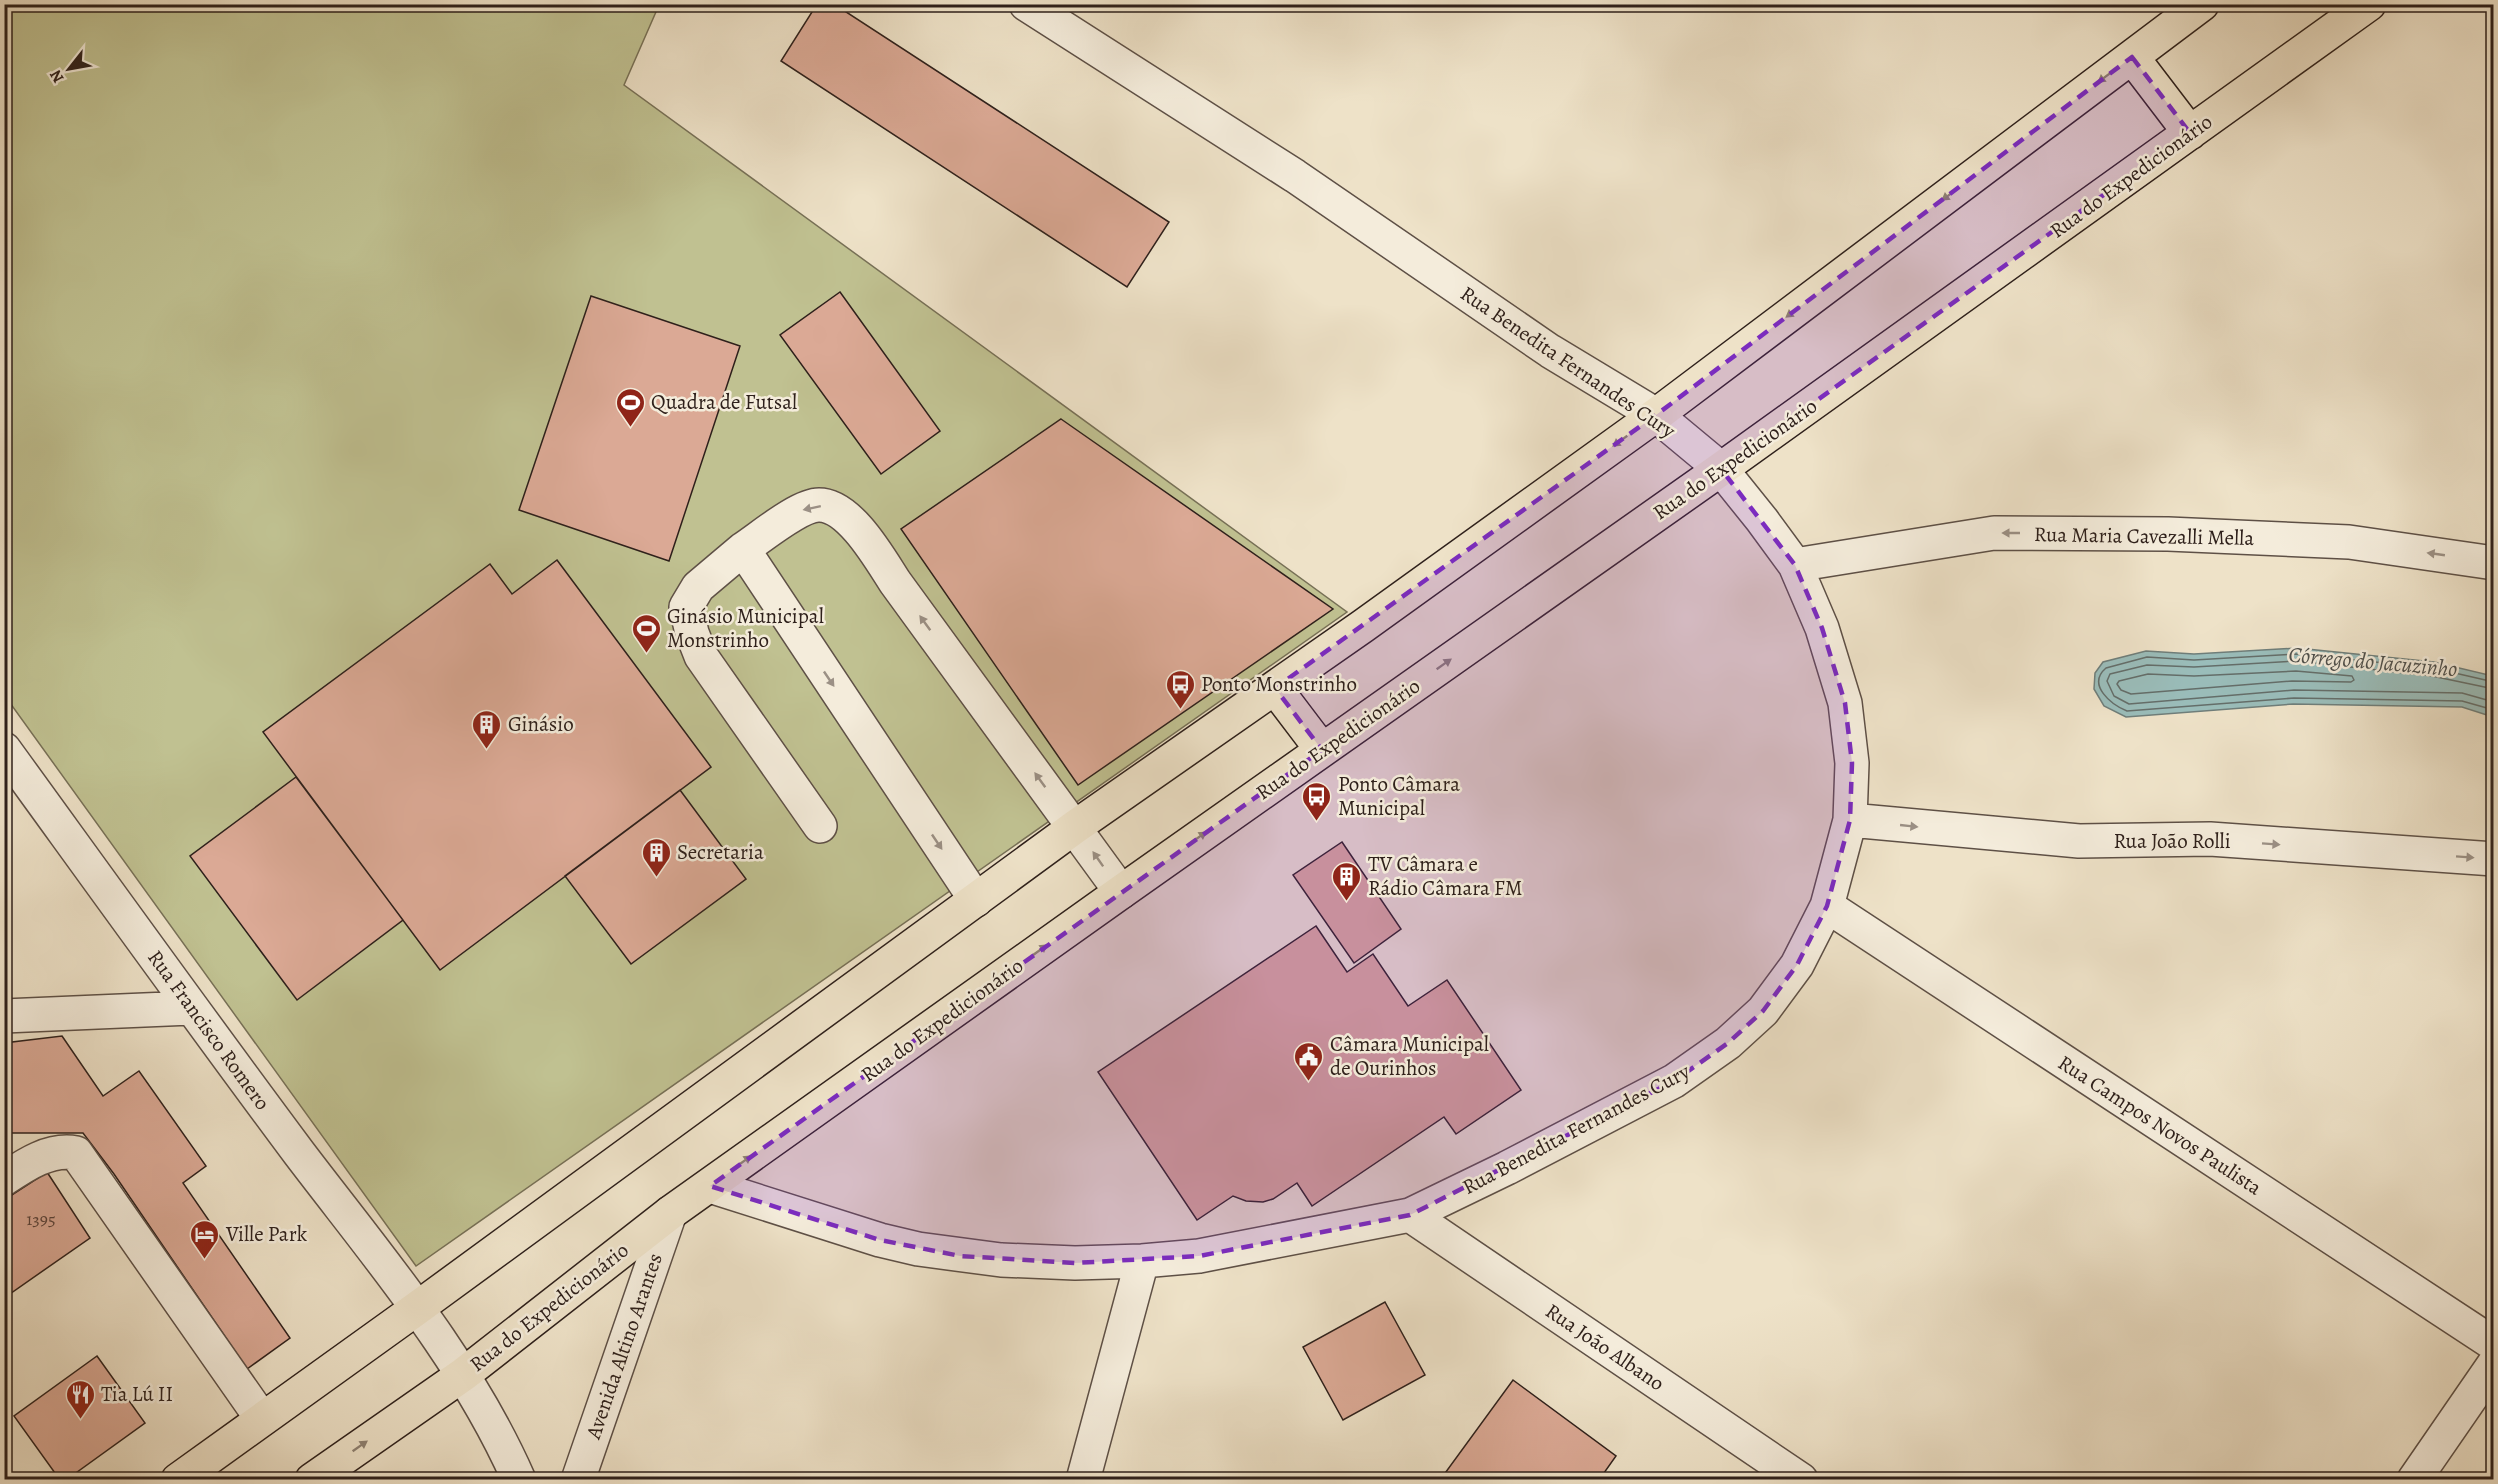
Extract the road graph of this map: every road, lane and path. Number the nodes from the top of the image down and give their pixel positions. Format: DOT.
graph roads {
  1 [pos="1026,4"];
  2 [pos="2202,4"];
  3 [pos="2369,4"];
  4 [pos="2132,57"];
  5 [pos="2190,133"];
  6 [pos="1656,415"];
  7 [pos="1721,469"];
  8 [pos="743,549"];
  9 [pos="2493,563"];
  10 [pos="1795,565"];
  11 [pos="1275,688"];
  12 [pos="4,749"];
  13 [pos="1322,750"];
  14 [pos="1851,820"];
  15 [pos="820,826"];
  16 [pos="1075,827"];
  17 [pos="2493,859"];
  18 [pos="1121,892"];
  19 [pos="976,900"];
  20 [pos="1827,906"];
  21 [pos="191,1008"];
  22 [pos="4,1016"];
  23 [pos="10,1172"];
  24 [pos="710,1186"];
  25 [pos="670,1214"];
  26 [pos="1410,1215"];
  27 [pos="1142,1261"];
  28 [pos="417,1309"];
  29 [pos="2493,1344"];
  30 [pos="2493,1364"];
  31 [pos="464,1374"];
  32 [pos="262,1419"];
  33 [pos="178,1479"];
  34 [pos="312,1479"];
  35 [pos="519,1479"];
  36 [pos="578,1479"];
  37 [pos="1083,1479"];
  38 [pos="1801,1479"];
  39 [pos="2414,1479"];
  1 -- 6 [label="street, Rua Benedita Fernandes Cury"];
  2 -- 4 [label="main road"];
  3 -- 5 [label="main road, Rua do Expedicionário"];
  4 -- 5 [label="main road"];
  4 -- 6 [label="main road, one-way"];
  5 -- 7 [label="main road, Rua do Expedicionário"];
  6 -- 7 [label="street, Rua Benedita Fernandes Cury"];
  6 -- 11 [label="main road, one-way"];
  7 -- 10 [label="street, Rua Benedita Fernandes Cury"];
  13 -- 7 [label="main road, Rua do Expedicionário, one-way"];
  8 -- 15 [label="street"];
  16 -- 8 [label="street, one-way"];
  8 -- 19 [label="street, one-way"];
  9 -- 10 [label="street, Rua Maria Cavezalli Mella, one-way"];
  10 -- 14 [label="street, Rua Benedita Fernandes Cury"];
  11 -- 13 [label="main road"];
  11 -- 16 [label="main road"];
  12 -- 21 [label="street, Rua Francisco Romero"];
  18 -- 13 [label="main road, Rua do Expedicionário, one-way"];
  14 -- 17 [label="street, Rua João Rolli, one-way"];
  14 -- 20 [label="street, Rua Benedita Fernandes Cury"];
  18 -- 16 [label="street, one-way"];
  16 -- 19 [label="main road"];
  24 -- 18 [label="main road, Rua do Expedicionário, one-way"];
  19 -- 28 [label="main road"];
  20 -- 26 [label="street, Rua Benedita Fernandes Cury"];
  20 -- 29 [label="street, Rua Campos Novos Paulista"];
  21 -- 22 [label="street"];
  21 -- 28 [label="street, Rua Francisco Romero"];
  23 -- 32 [label="street"];
  24 -- 25 [label="main road, Rua do Expedicionário"];
  24 -- 27 [label="street, Rua Benedita Fernandes Cury"];
  25 -- 31 [label="main road, Rua do Expedicionário"];
  25 -- 36 [label="street, Avenida Altino Arantes"];
  26 -- 27 [label="street, Rua Benedita Fernandes Cury"];
  26 -- 38 [label="street, Rua João Albano"];
  27 -- 37 [label="street"];
  28 -- 31 [label="street, Rua Francisco Romero"];
  28 -- 32 [label="main road"];
  30 -- 39 [label="street"];
  34 -- 31 [label="main road, Rua do Expedicionário, one-way"];
  31 -- 35 [label="street"];
  32 -- 33 [label="main road"];
}
